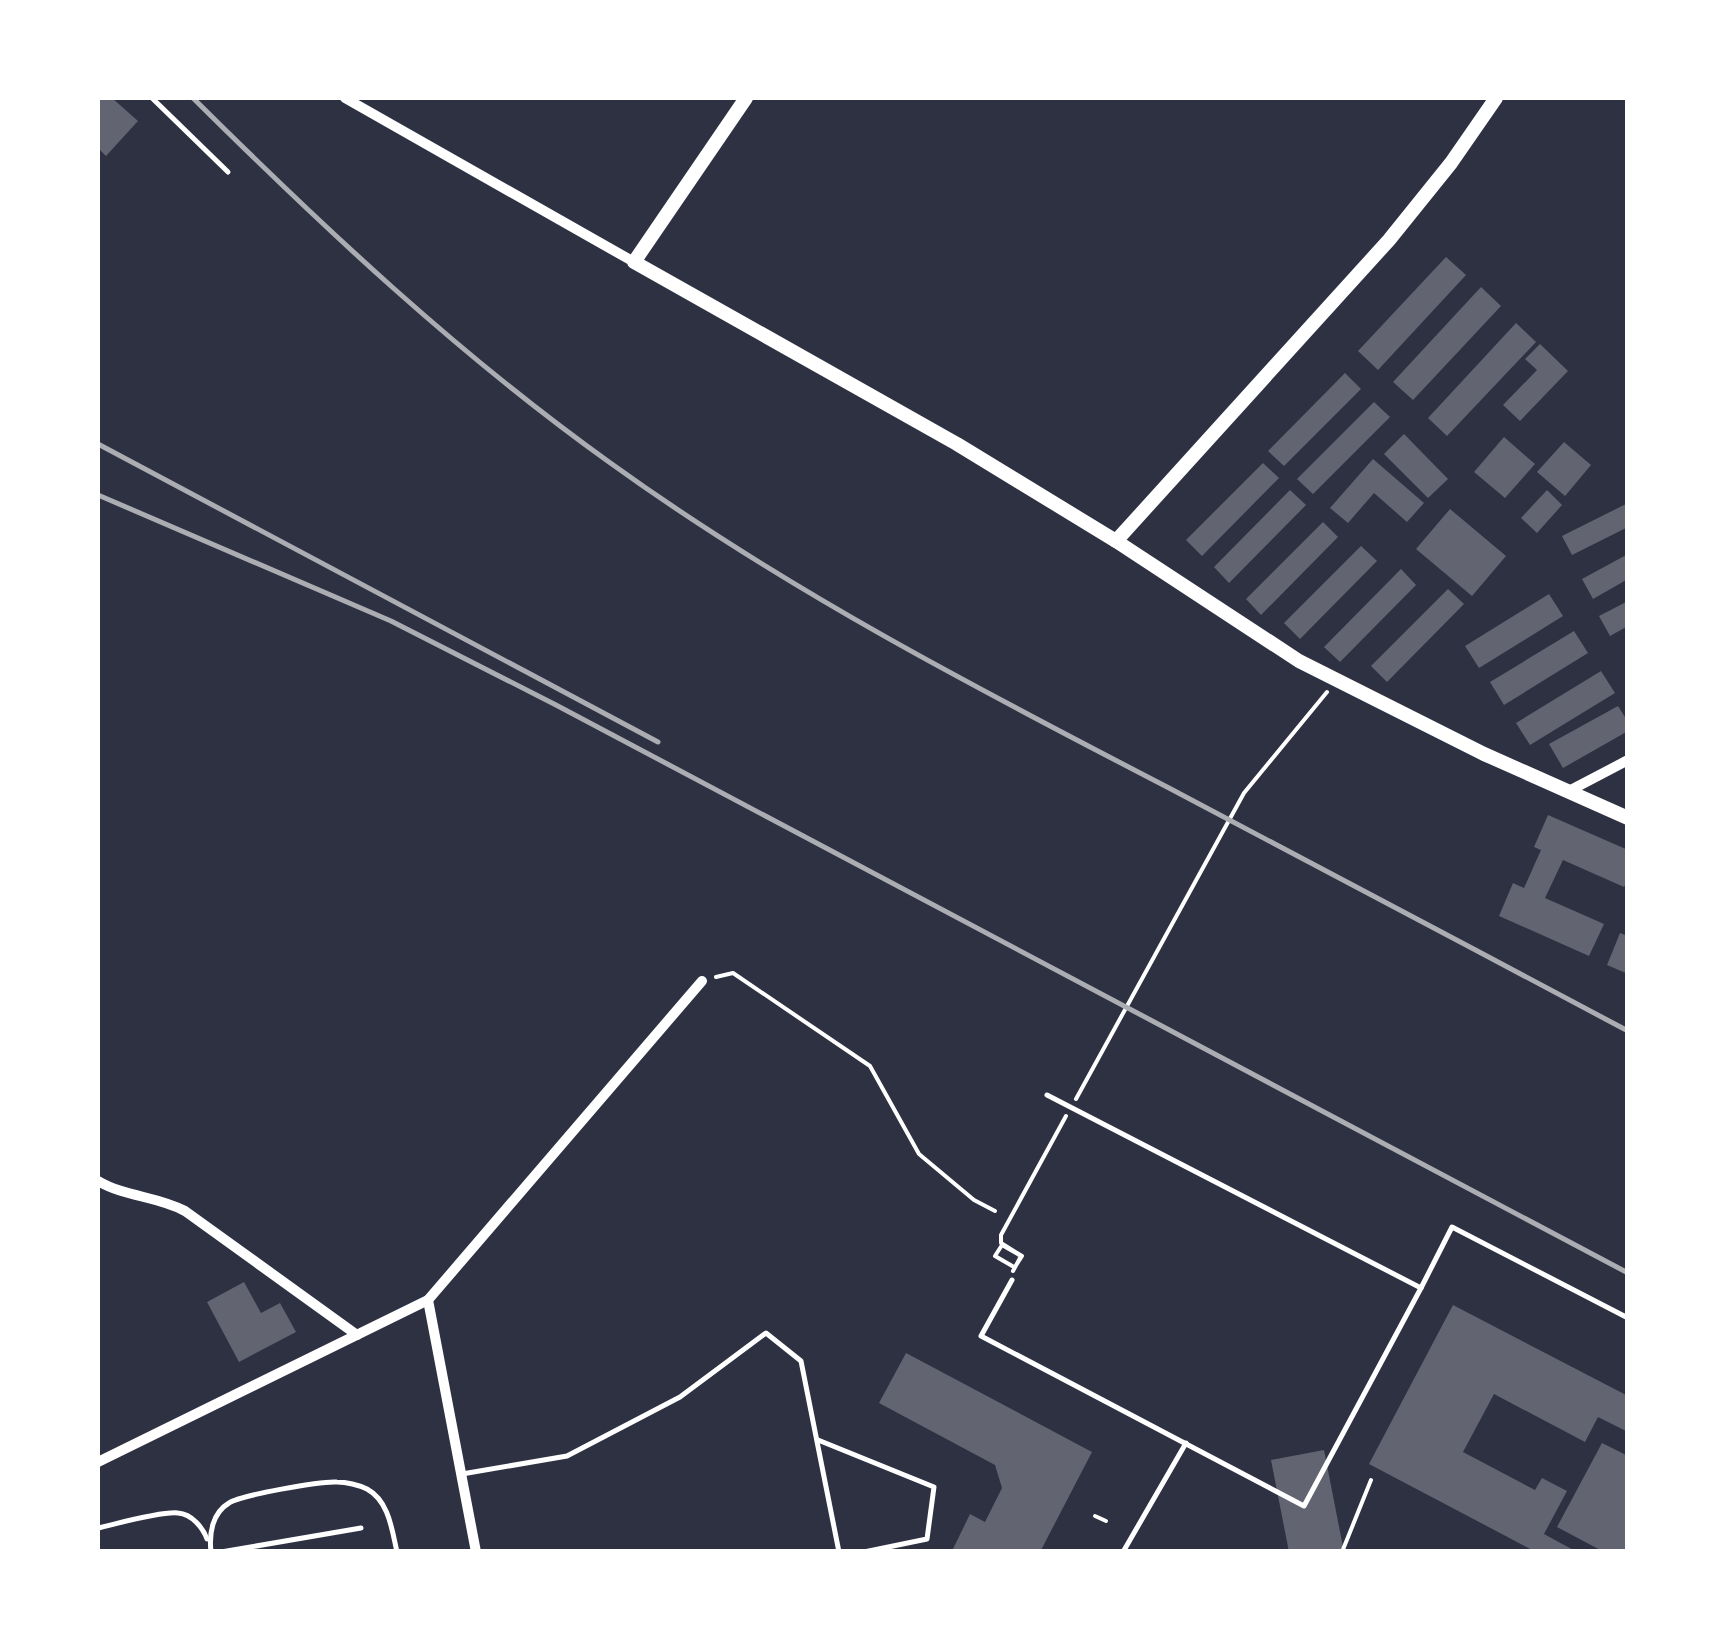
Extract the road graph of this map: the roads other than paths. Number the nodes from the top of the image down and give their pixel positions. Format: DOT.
graph roads {
  1 [pos="152,98"];
  2 [pos="345,98"];
  3 [pos="746,98"];
  4 [pos="1496,98"];
  5 [pos="228,172"];
  6 [pos="634,262"];
  7 [pos="1116,541"];
  8 [pos="1628,760"];
  9 [pos="1566,792"];
  10 [pos="1628,818"];
  11 [pos="702,981"];
  12 [pos="1047,1095"];
  13 [pos="98,1182"];
  14 [pos="1012,1280"];
  15 [pos="1420,1288"];
  16 [pos="428,1300"];
  17 [pos="1628,1318"];
  18 [pos="357,1335"];
  19 [pos="816,1440"];
  20 [pos="1186,1443"];
  21 [pos="98,1462"];
  22 [pos="462,1474"];
  23 [pos="98,1528"];
  24 [pos="361,1528"];
  25 [pos="210,1549"];
  26 [pos="221,1552"];
  27 [pos="397,1552"];
  28 [pos="476,1552"];
  29 [pos="838,1552"];
  30 [pos="864,1552"];
  31 [pos="1123,1552"];
  1 -- 5 [label="lane"];
  2 -- 6 [label="street"];
  3 -- 6 [label="street"];
  4 -- 7 [label="street"];
  6 -- 7 [label="street"];
  7 -- 9 [label="street"];
  8 -- 9 [label="street"];
  9 -- 10 [label="street"];
  11 -- 16 [label="street"];
  12 -- 15 [label="lane"];
  13 -- 18 [label="street"];
  14 -- 20 [label="lane"];
  15 -- 17 [label="lane"];
  15 -- 20 [label="lane"];
  16 -- 18 [label="street"];
  16 -- 22 [label="street"];
  18 -- 21 [label="street"];
  19 -- 22 [label="lane"];
  19 -- 29 [label="lane"];
  19 -- 30 [label="lane"];
  20 -- 31 [label="lane"];
  22 -- 28 [label="street"];
  23 -- 25 [label="lane"];
  24 -- 26 [label="lane"];
  25 -- 27 [label="lane"];
}
